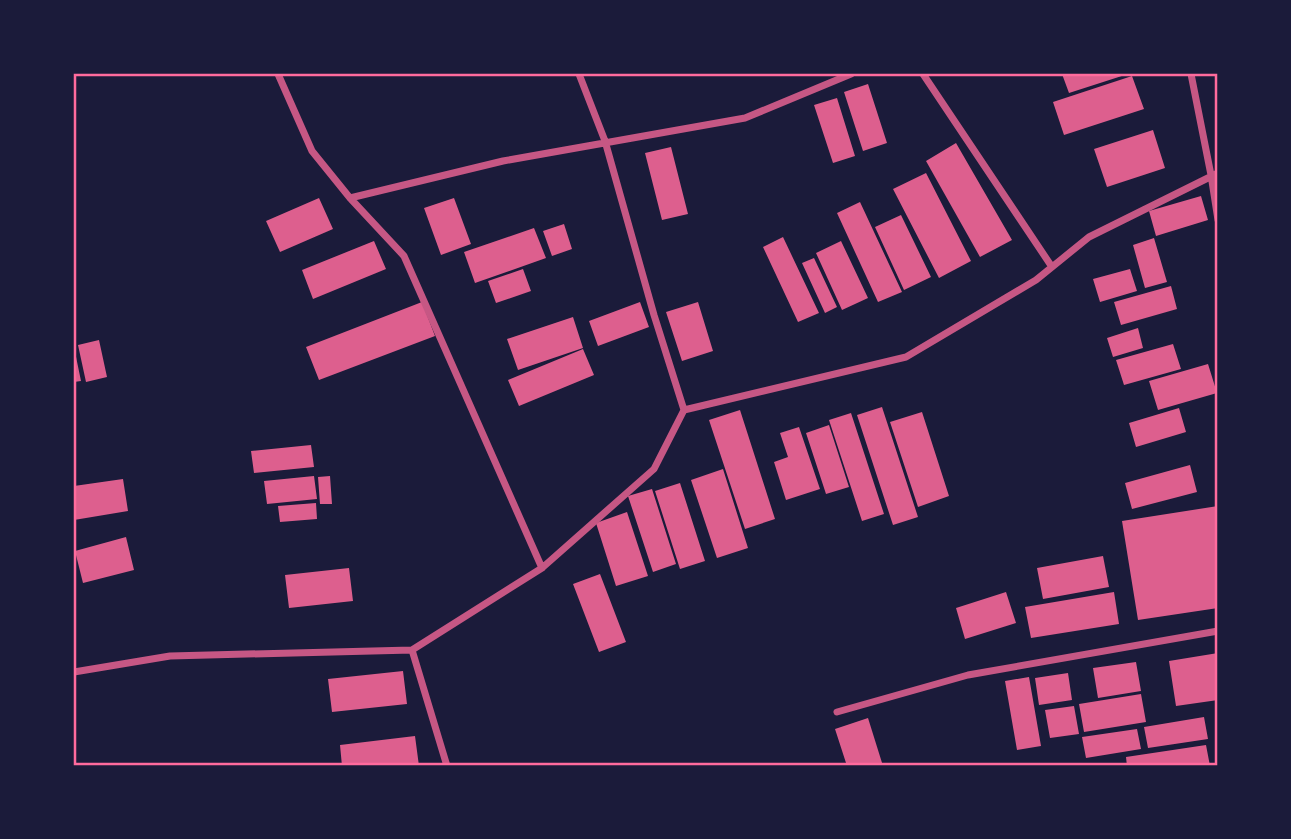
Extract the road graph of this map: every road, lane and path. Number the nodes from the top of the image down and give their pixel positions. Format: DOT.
graph roads {
  1 [pos="278,74"];
  2 [pos="579,74"];
  3 [pos="851,74"];
  4 [pos="923,74"];
  5 [pos="1191,74"];
  6 [pos="605,141"];
  7 [pos="1214,174"];
  8 [pos="350,198"];
  9 [pos="1217,220"];
  10 [pos="1052,267"];
  11 [pos="684,410"];
  12 [pos="542,568"];
  13 [pos="1217,631"];
  14 [pos="412,650"];
  15 [pos="74,672"];
  16 [pos="837,712"];
  17 [pos="447,765"];
  1 -- 8 [label="street"];
  2 -- 6 [label="street"];
  3 -- 6 [label="street"];
  4 -- 10 [label="street"];
  5 -- 7 [label="street"];
  6 -- 8 [label="street"];
  6 -- 11 [label="street"];
  7 -- 9 [label="street"];
  7 -- 10 [label="street"];
  8 -- 12 [label="street"];
  10 -- 11 [label="street"];
  11 -- 12 [label="street"];
  12 -- 14 [label="street"];
  13 -- 16 [label="street"];
  14 -- 15 [label="street"];
  14 -- 17 [label="street"];
}
